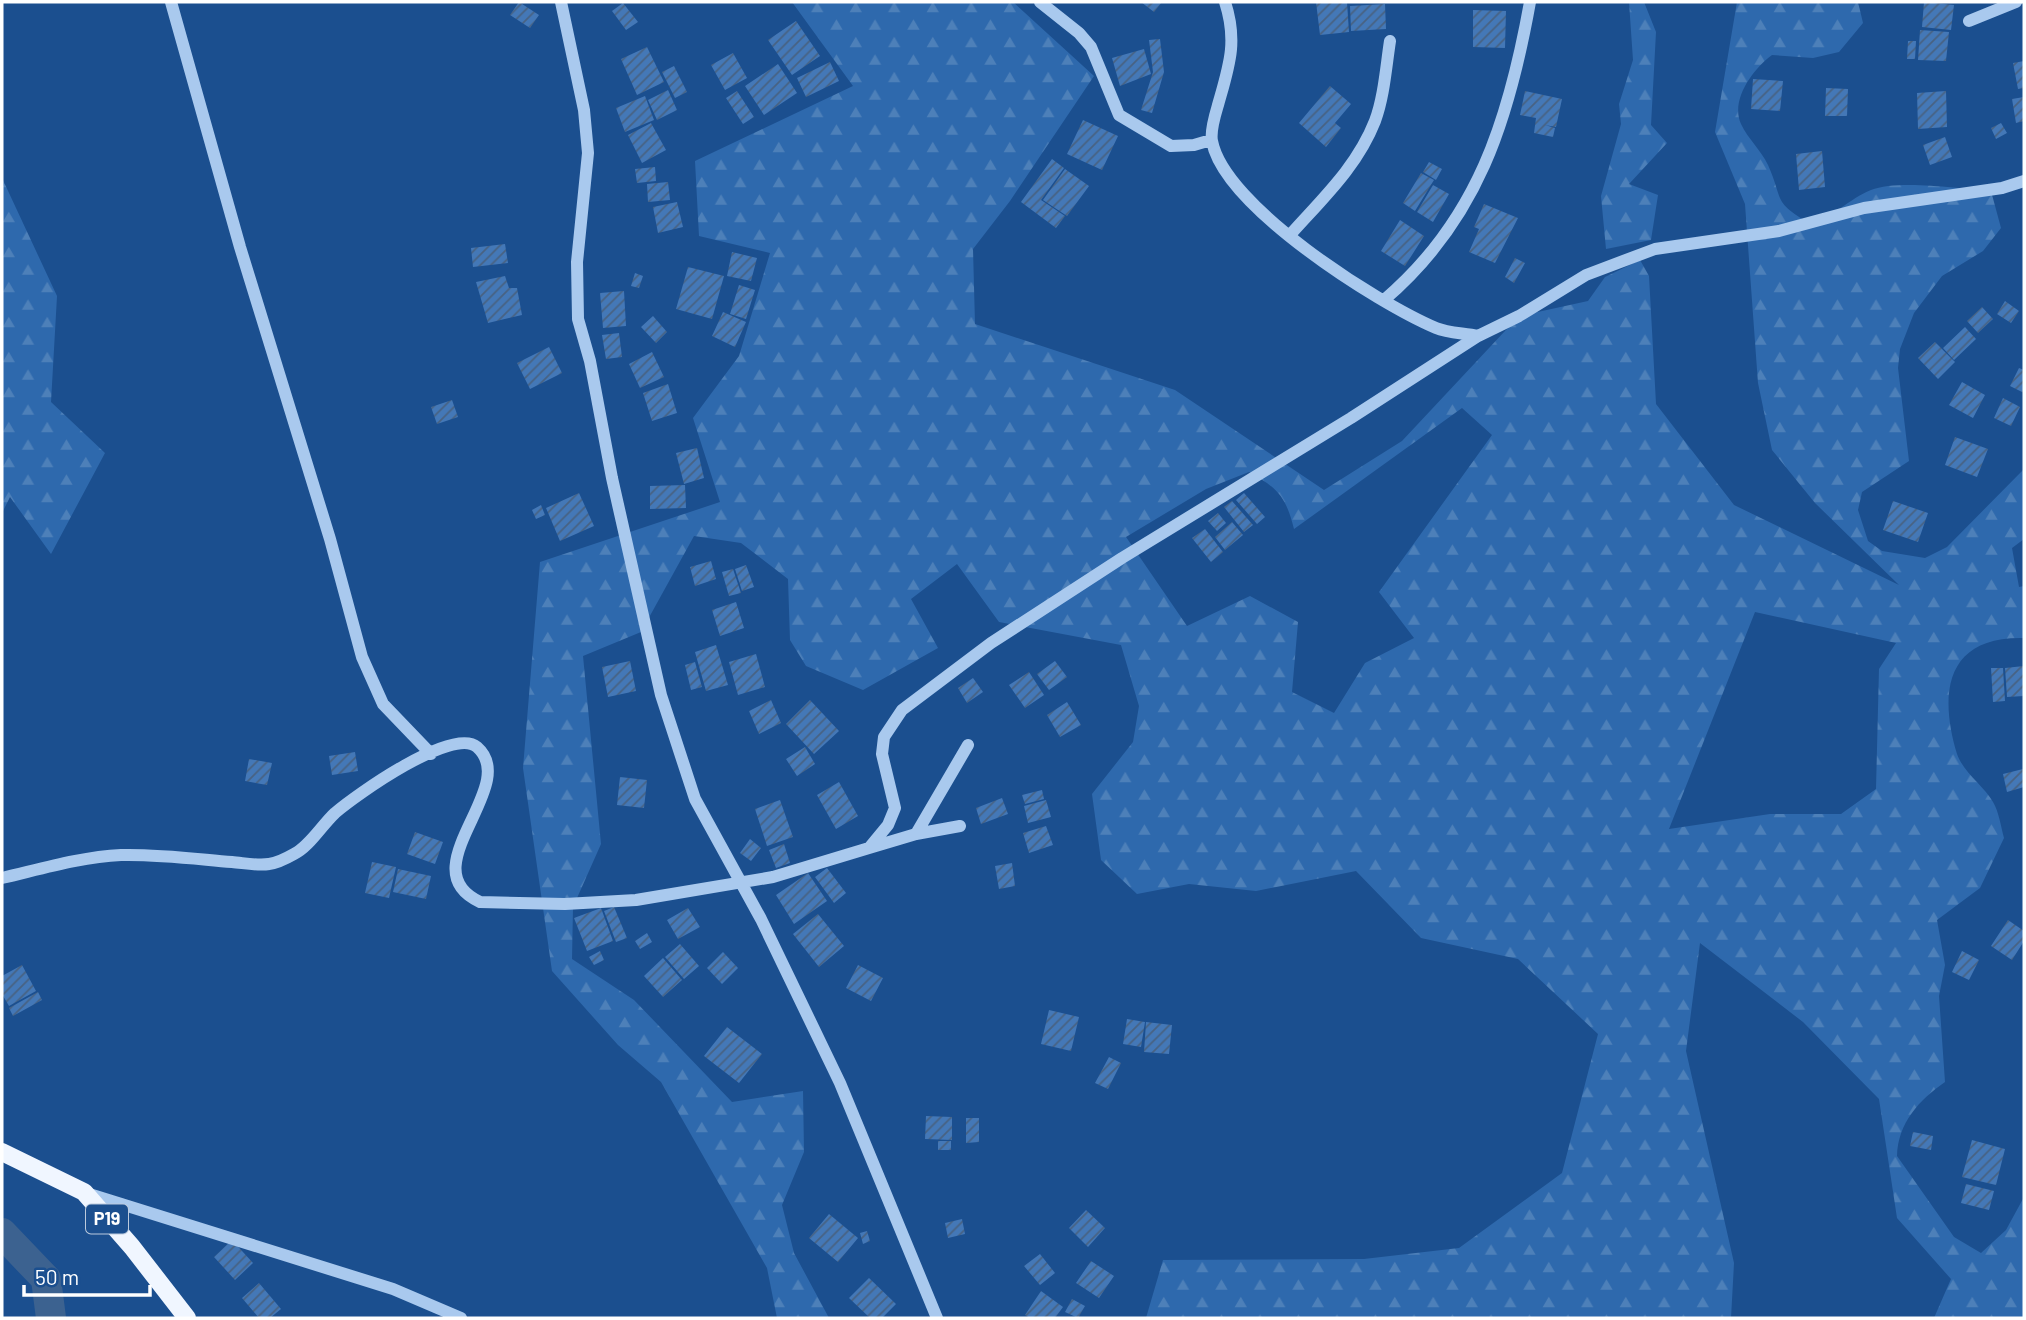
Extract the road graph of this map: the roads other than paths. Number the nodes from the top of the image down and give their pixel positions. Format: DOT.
graph roads {
  1 [pos="171,2"];
  2 [pos="561,2"];
  3 [pos="1040,2"];
  4 [pos="1224,2"];
  5 [pos="1530,2"];
  6 [pos="2016,2"];
  7 [pos="1969,21"];
  8 [pos="1390,41"];
  9 [pos="1211,140"];
  10 [pos="2024,181"];
  11 [pos="1290,235"];
  12 [pos="1384,300"];
  13 [pos="1478,336"];
  14 [pos="968,745"];
  15 [pos="431,754"];
  16 [pos="960,826"];
  17 [pos="916,834"];
  18 [pos="869,848"];
  19 [pos="2,878"];
  20 [pos="740,880"];
  21 [pos="2,1152"];
  22 [pos="84,1192"];
  23 [pos="187,1318"];
  24 [pos="461,1318"];
  25 [pos="937,1318"];
  1 -- 15 [label="street"];
  2 -- 20 [label="street"];
  3 -- 9 [label="street"];
  4 -- 9 [label="street"];
  5 -- 12 [label="street"];
  6 -- 7 [label="street"];
  8 -- 11 [label="street"];
  9 -- 11 [label="street"];
  10 -- 13 [label="street"];
  11 -- 12 [label="street"];
  12 -- 13 [label="street"];
  13 -- 18 [label="street"];
  14 -- 17 [label="street"];
  15 -- 19 [label="street"];
  15 -- 20 [label="street"];
  16 -- 17 [label="street"];
  17 -- 18 [label="street"];
  18 -- 20 [label="street"];
  20 -- 25 [label="street"];
  21 -- 22 [label="main road, P19"];
  22 -- 23 [label="main road, P19"];
  22 -- 24 [label="street"];
}
